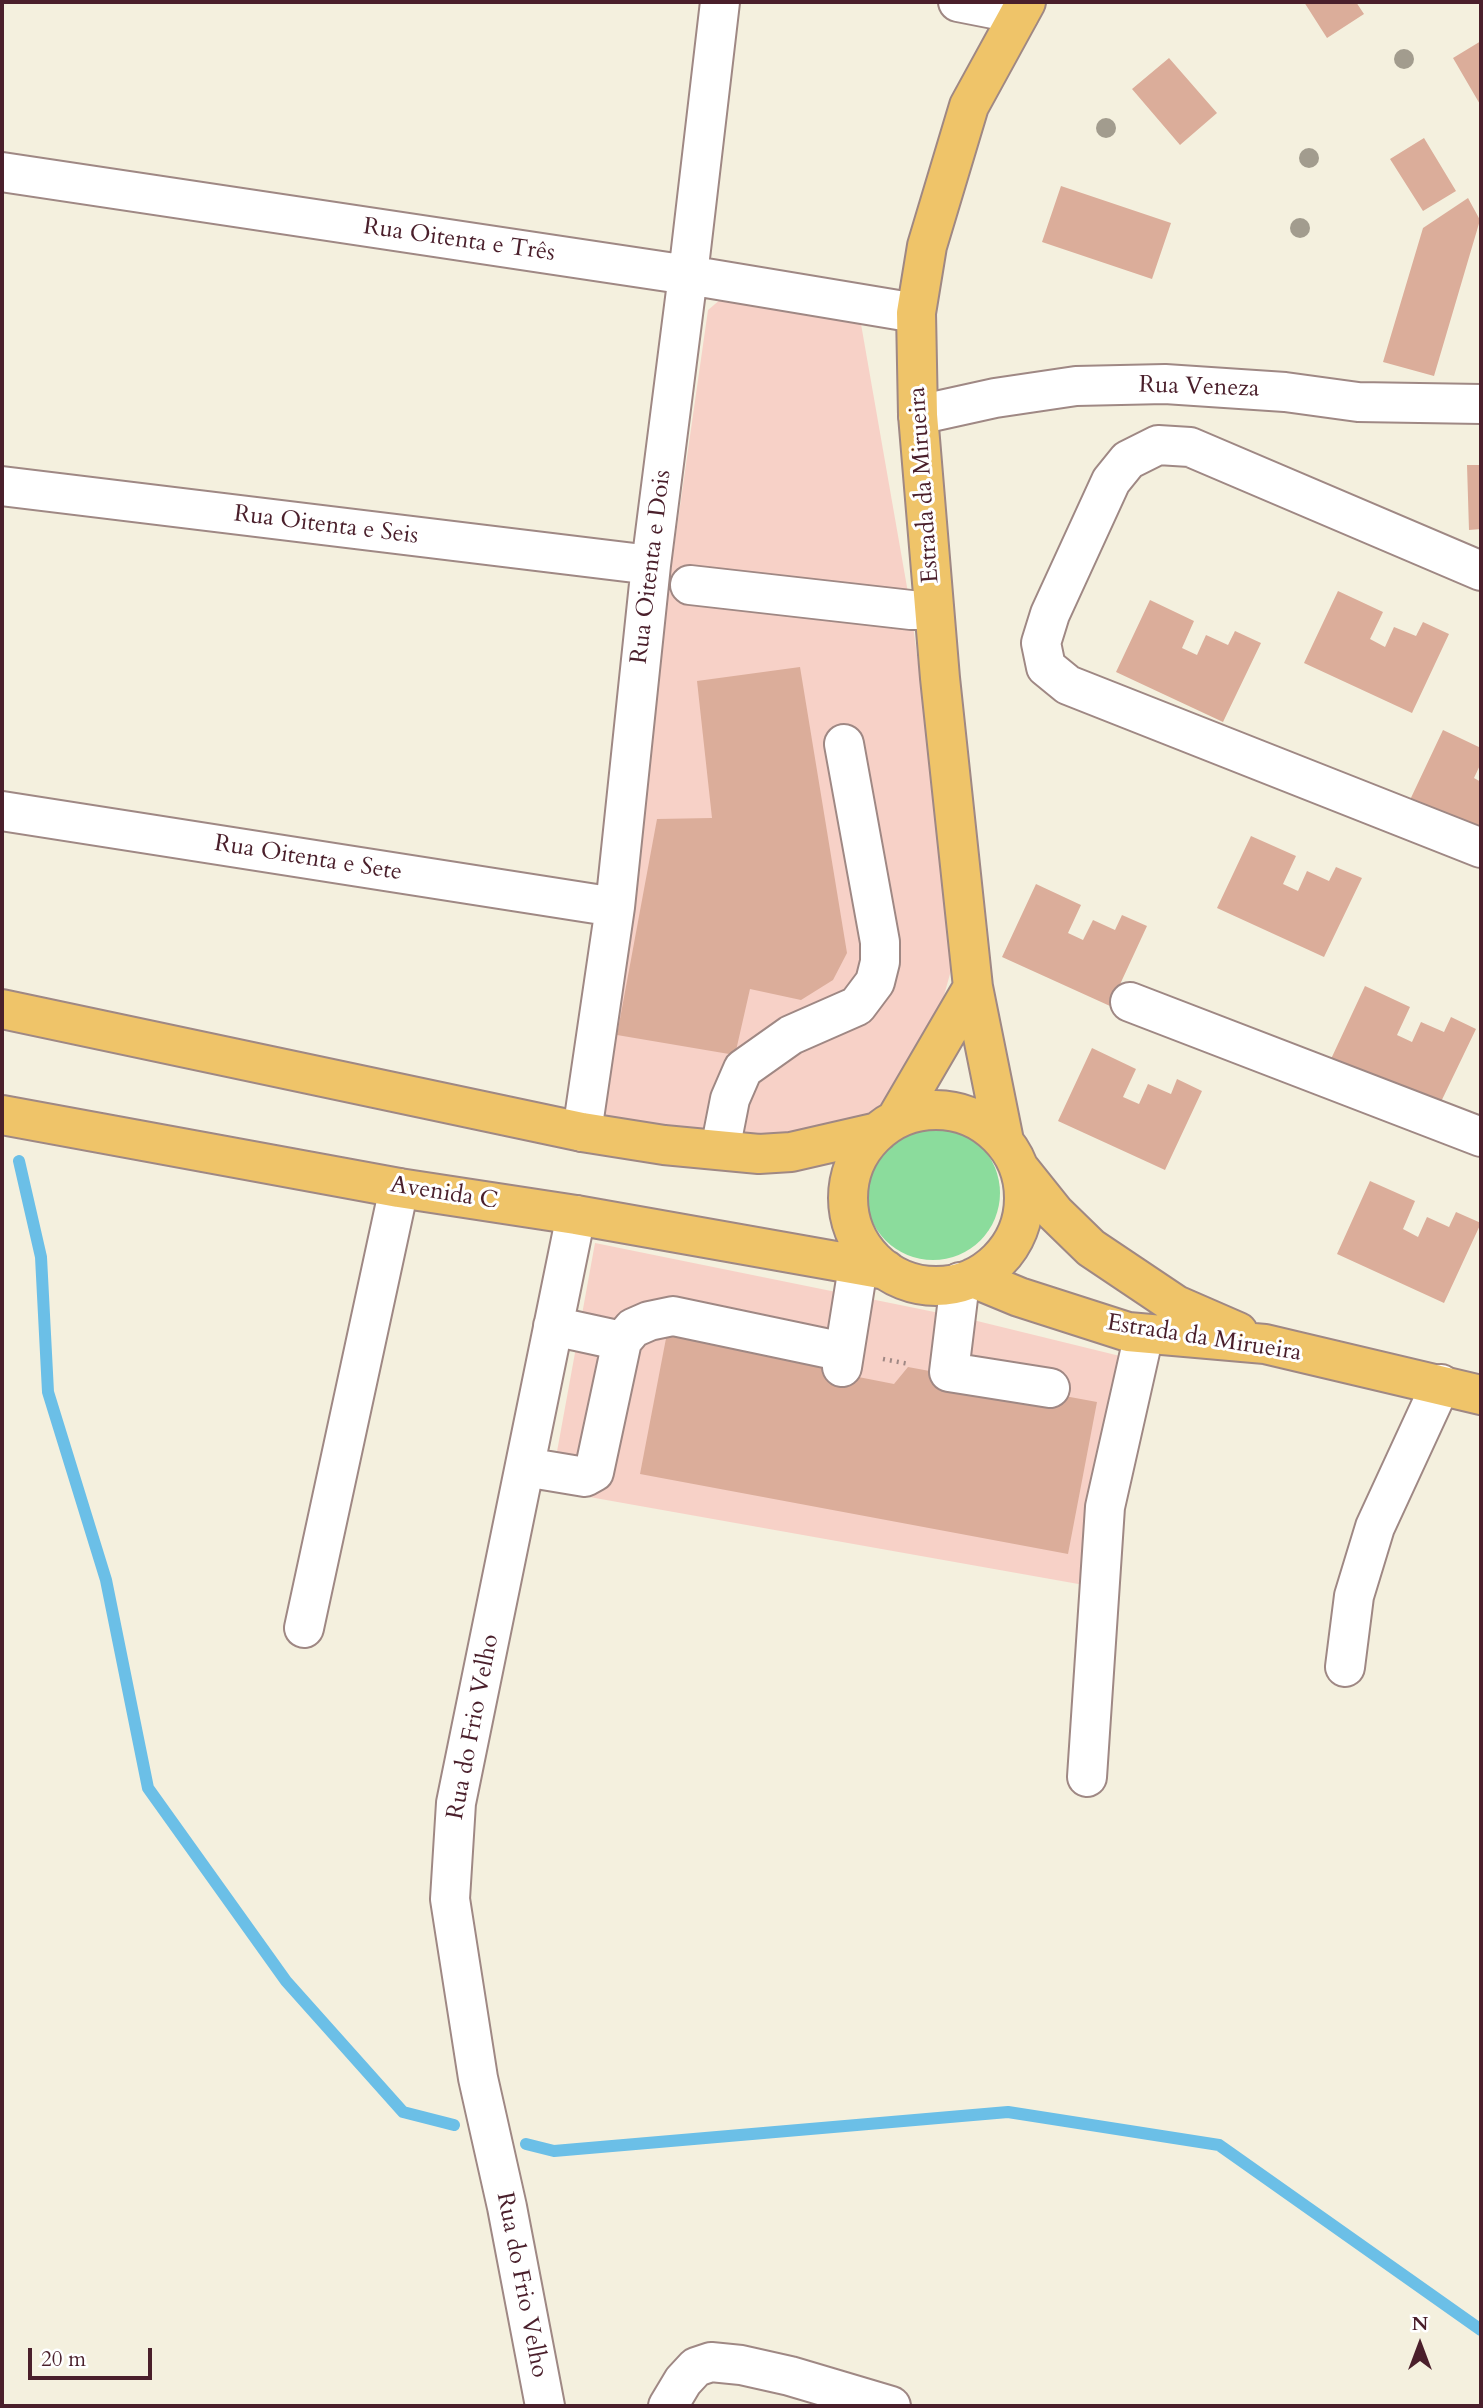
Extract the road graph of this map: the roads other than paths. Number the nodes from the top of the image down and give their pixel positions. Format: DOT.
graph roads {
  1 [pos="720,2"];
  2 [pos="958,2"];
  3 [pos="1023,8"];
  4 [pos="2,172"];
  5 [pos="688,275"];
  6 [pos="916,313"];
  7 [pos="1481,404"];
  8 [pos="918,415"];
  9 [pos="2,486"];
  10 [pos="651,565"];
  11 [pos="1481,571"];
  12 [pos="690,585"];
  13 [pos="923,610"];
  14 [pos="844,744"];
  15 [pos="2,811"];
  16 [pos="1481,848"];
  17 [pos="615,906"];
  18 [pos="973,987"];
  19 [pos="1130,1002"];
  20 [pos="2,1009"];
  21 [pos="2,1115"];
  22 [pos="887,1126"];
  23 [pos="582,1132"];
  24 [pos="1481,1137"];
  25 [pos="721,1142"];
  26 [pos="1012,1155"];
  27 [pos="398,1188"];
  28 [pos="576,1215"];
  29 [pos="872,1269"];
  30 [pos="967,1280"];
  31 [pos="553,1326"];
  32 [pos="1144,1334"];
  33 [pos="622,1341"];
  34 [pos="1265,1344"];
  35 [pos="1441,1384"];
  36 [pos="1050,1388"];
  37 [pos="1481,1395"];
  38 [pos="525,1467"];
  39 [pos="304,1628"];
  40 [pos="1345,1667"];
  41 [pos="1087,1777"];
  42 [pos="545,2406"];
  43 [pos="644,2406"];
  44 [pos="668,2406"];
  45 [pos="891,2406"];
  1 -- 5 [label="street, Rua Oitenta e Dois"];
  2 -- 3 [label="street"];
  3 -- 6 [label="main road, Estrada da Mirueira"];
  4 -- 5 [label="street, Rua Oitenta e Três"];
  5 -- 6 [label="street, Rua Oitenta e Três"];
  5 -- 10 [label="street, Rua Oitenta e Dois"];
  6 -- 8 [label="main road, Estrada da Mirueira"];
  7 -- 8 [label="street, Rua Veneza"];
  8 -- 13 [label="main road, Estrada da Mirueira"];
  9 -- 10 [label="street, Rua Oitenta e Seis"];
  10 -- 17 [label="street, Rua Oitenta e Dois"];
  11 -- 16 [label="street"];
  12 -- 13 [label="street"];
  13 -- 18 [label="main road, Estrada da Mirueira"];
  14 -- 25 [label="street"];
  15 -- 17 [label="street, Rua Oitenta e Sete"];
  17 -- 23 [label="street, Rua Oitenta e Dois"];
  18 -- 22 [label="main road, Estrada da Mirueira"];
  18 -- 26 [label="main road, Estrada da Mirueira"];
  19 -- 24 [label="street"];
  20 -- 23 [label="main road"];
  21 -- 27 [label="main road, Avenida C"];
  22 -- 25 [label="main road"];
  22 -- 26 [label="main road"];
  22 -- 29 [label="main road, Estrada da Mirueira"];
  23 -- 25 [label="main road"];
  26 -- 30 [label="main road, Estrada da Mirueira"];
  26 -- 34 [label="main road, Estrada da Mirueira"];
  27 -- 28 [label="main road, Avenida C"];
  27 -- 39 [label="street"];
  28 -- 29 [label="main road, Avenida C"];
  28 -- 31 [label="street, Rua do Frio Velho"];
  29 -- 30 [label="main road, Estrada da Mirueira"];
  29 -- 33 [label="street"];
  30 -- 32 [label="main road, Estrada da Mirueira"];
  30 -- 36 [label="street"];
  31 -- 33 [label="street"];
  31 -- 38 [label="street, Rua do Frio Velho"];
  32 -- 34 [label="main road, Estrada da Mirueira"];
  32 -- 41 [label="street"];
  33 -- 38 [label="street"];
  34 -- 35 [label="main road, Estrada da Mirueira"];
  35 -- 37 [label="main road, Estrada da Mirueira"];
  35 -- 40 [label="street"];
  38 -- 42 [label="street, Rua do Frio Velho"];
  43 -- 44 [label="street"];
  44 -- 45 [label="street"];
}
